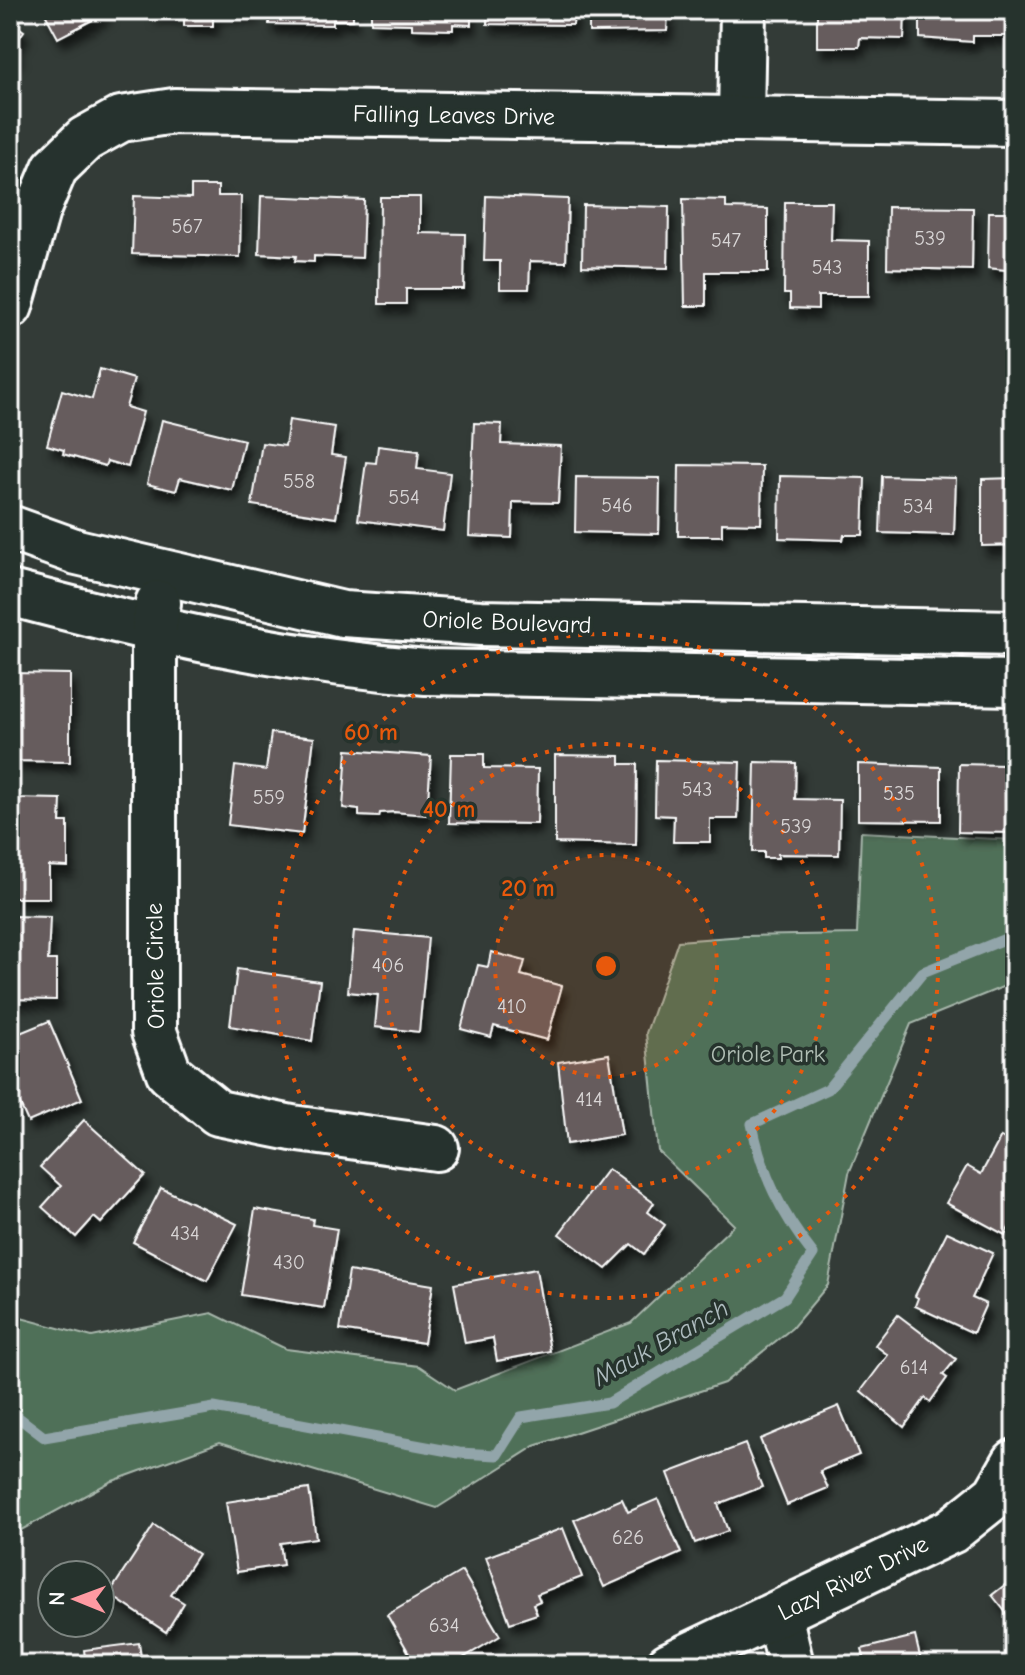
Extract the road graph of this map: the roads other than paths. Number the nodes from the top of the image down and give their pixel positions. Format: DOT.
graph roads {
  1 [pos="743,10"];
  2 [pos="741,118"];
  3 [pos="1015,123"];
  4 [pos="10,306"];
  5 [pos="10,528"];
  6 [pos="164,573"];
  7 [pos="10,593"];
  8 [pos="154,631"];
  9 [pos="1015,633"];
  10 [pos="1015,683"];
  11 [pos="436,1148"];
  12 [pos="1015,1462"];
  13 [pos="779,1614"];
  14 [pos="669,1665"];
  15 [pos="791,1665"];
  1 -- 2 [label="street"];
  2 -- 3 [label="street, Falling Leaves Drive"];
  2 -- 4 [label="street, Falling Leaves Drive"];
  5 -- 6 [label="street, Oriole Boulevard"];
  6 -- 8 [label="street, Oriole Circle"];
  6 -- 9 [label="street, Oriole Boulevard"];
  7 -- 8 [label="street, Oriole Boulevard"];
  8 -- 10 [label="street, Oriole Boulevard"];
  8 -- 11 [label="street, Oriole Circle"];
  12 -- 13 [label="street, Lazy River Drive"];
  13 -- 14 [label="street, Lazy River Drive"];
  13 -- 15 [label="street"];
}
